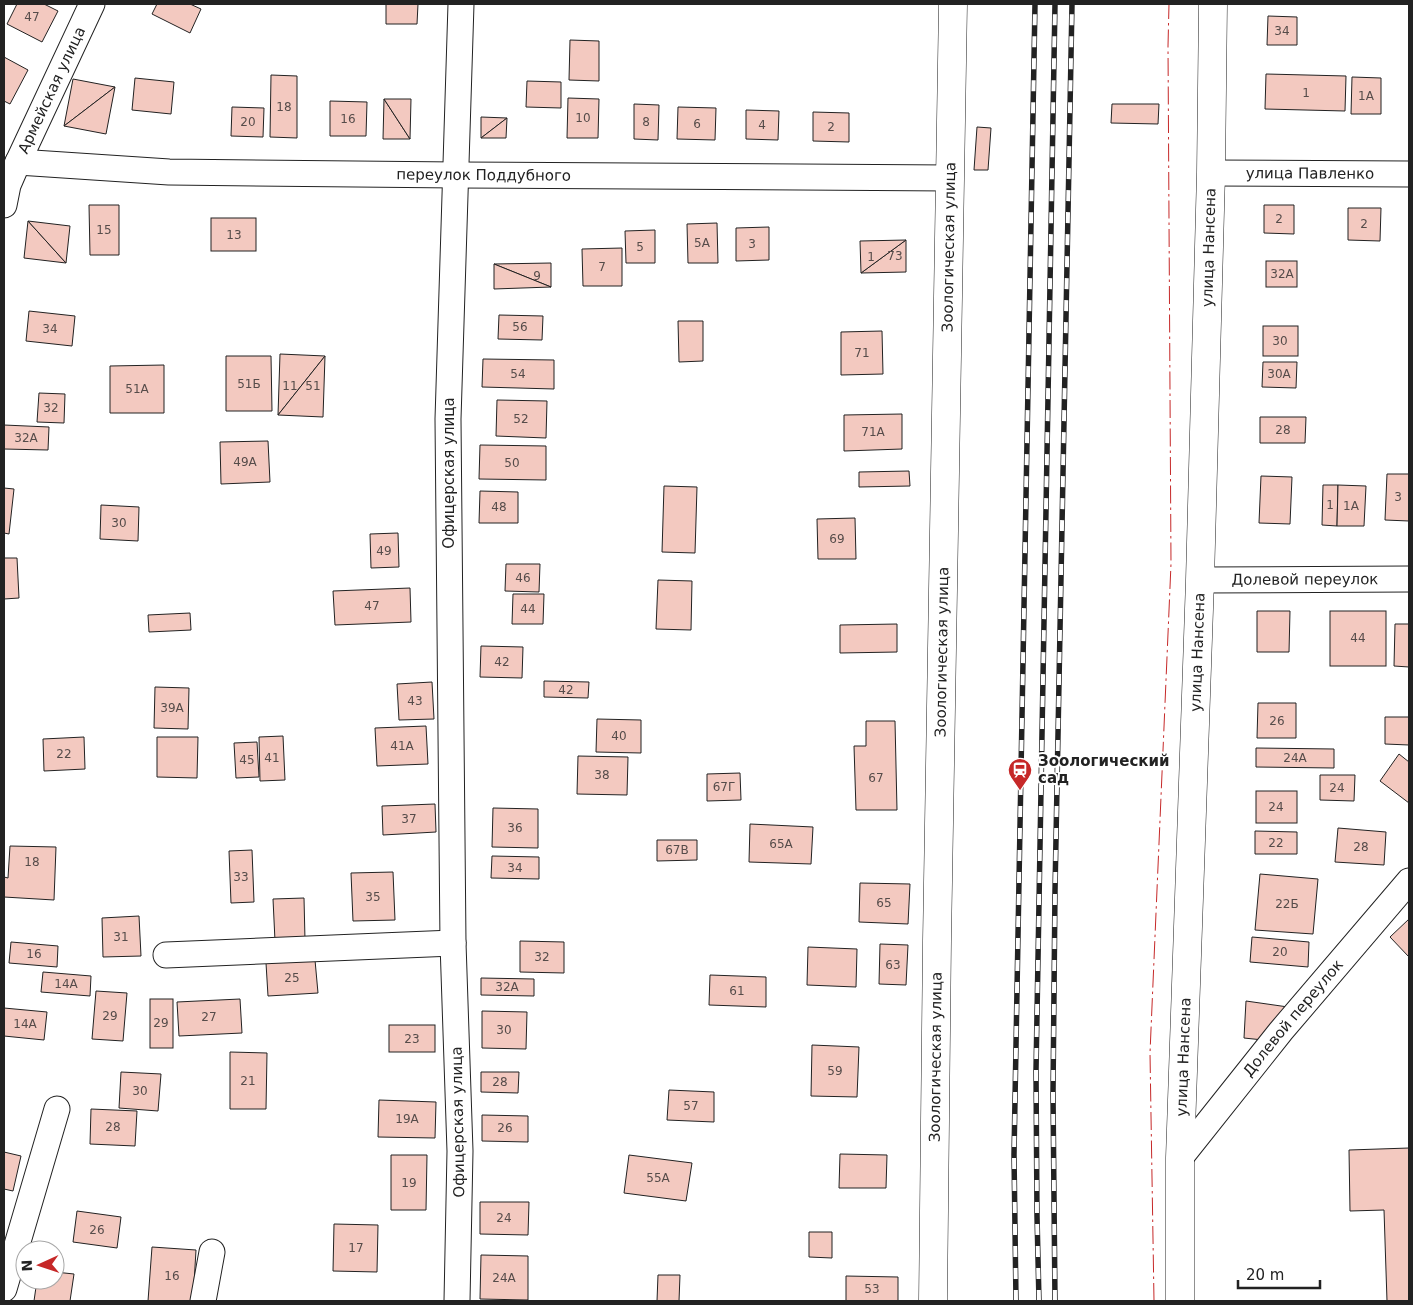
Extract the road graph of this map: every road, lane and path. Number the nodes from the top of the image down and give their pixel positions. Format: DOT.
graph roads {
  1 [pos="92,4"];
  2 [pos="461,4"];
  3 [pos="953,4"];
  4 [pos="1213,4"];
  5 [pos="18,162"];
  6 [pos="1211,173"];
  7 [pos="1409,174"];
  8 [pos="457,175"];
  9 [pos="950,178"];
  10 [pos="4,205"];
  11 [pos="1409,579"];
  12 [pos="1200,580"];
  13 [pos="1409,881"];
  14 [pos="453,943"];
  15 [pos="166,955"];
  16 [pos="57,1109"];
  17 [pos="1180,1158"];
  18 [pos="212,1252"];
  19 [pos="4,1289"];
  20 [pos="203,1301"];
  21 [pos="458,1301"];
  22 [pos="933,1301"];
  23 [pos="1180,1301"];
  1 -- 5 [label="street, Армейская улица"];
  2 -- 8 [label="street, Офицерская улица"];
  3 -- 9 [label="main road, Зоологическая улица"];
  4 -- 6 [label="main road, улица Нансена"];
  5 -- 8 [label="street, переулок Поддубного"];
  5 -- 10 [label="street, Армейская улица"];
  6 -- 7 [label="street, улица Павленко"];
  6 -- 12 [label="main road, улица Нансена"];
  8 -- 9 [label="street, переулок Поддубного"];
  8 -- 14 [label="street, Офицерская улица"];
  9 -- 22 [label="main road, Зоологическая улица"];
  11 -- 12 [label="street, Долевой переулок"];
  12 -- 17 [label="main road, улица Нансена"];
  13 -- 17 [label="street, Долевой переулок"];
  14 -- 15 [label="street"];
  14 -- 21 [label="street, Офицерская улица"];
  16 -- 19 [label="street"];
  17 -- 23 [label="main road, улица Нансена"];
  18 -- 20 [label="street"];
}
